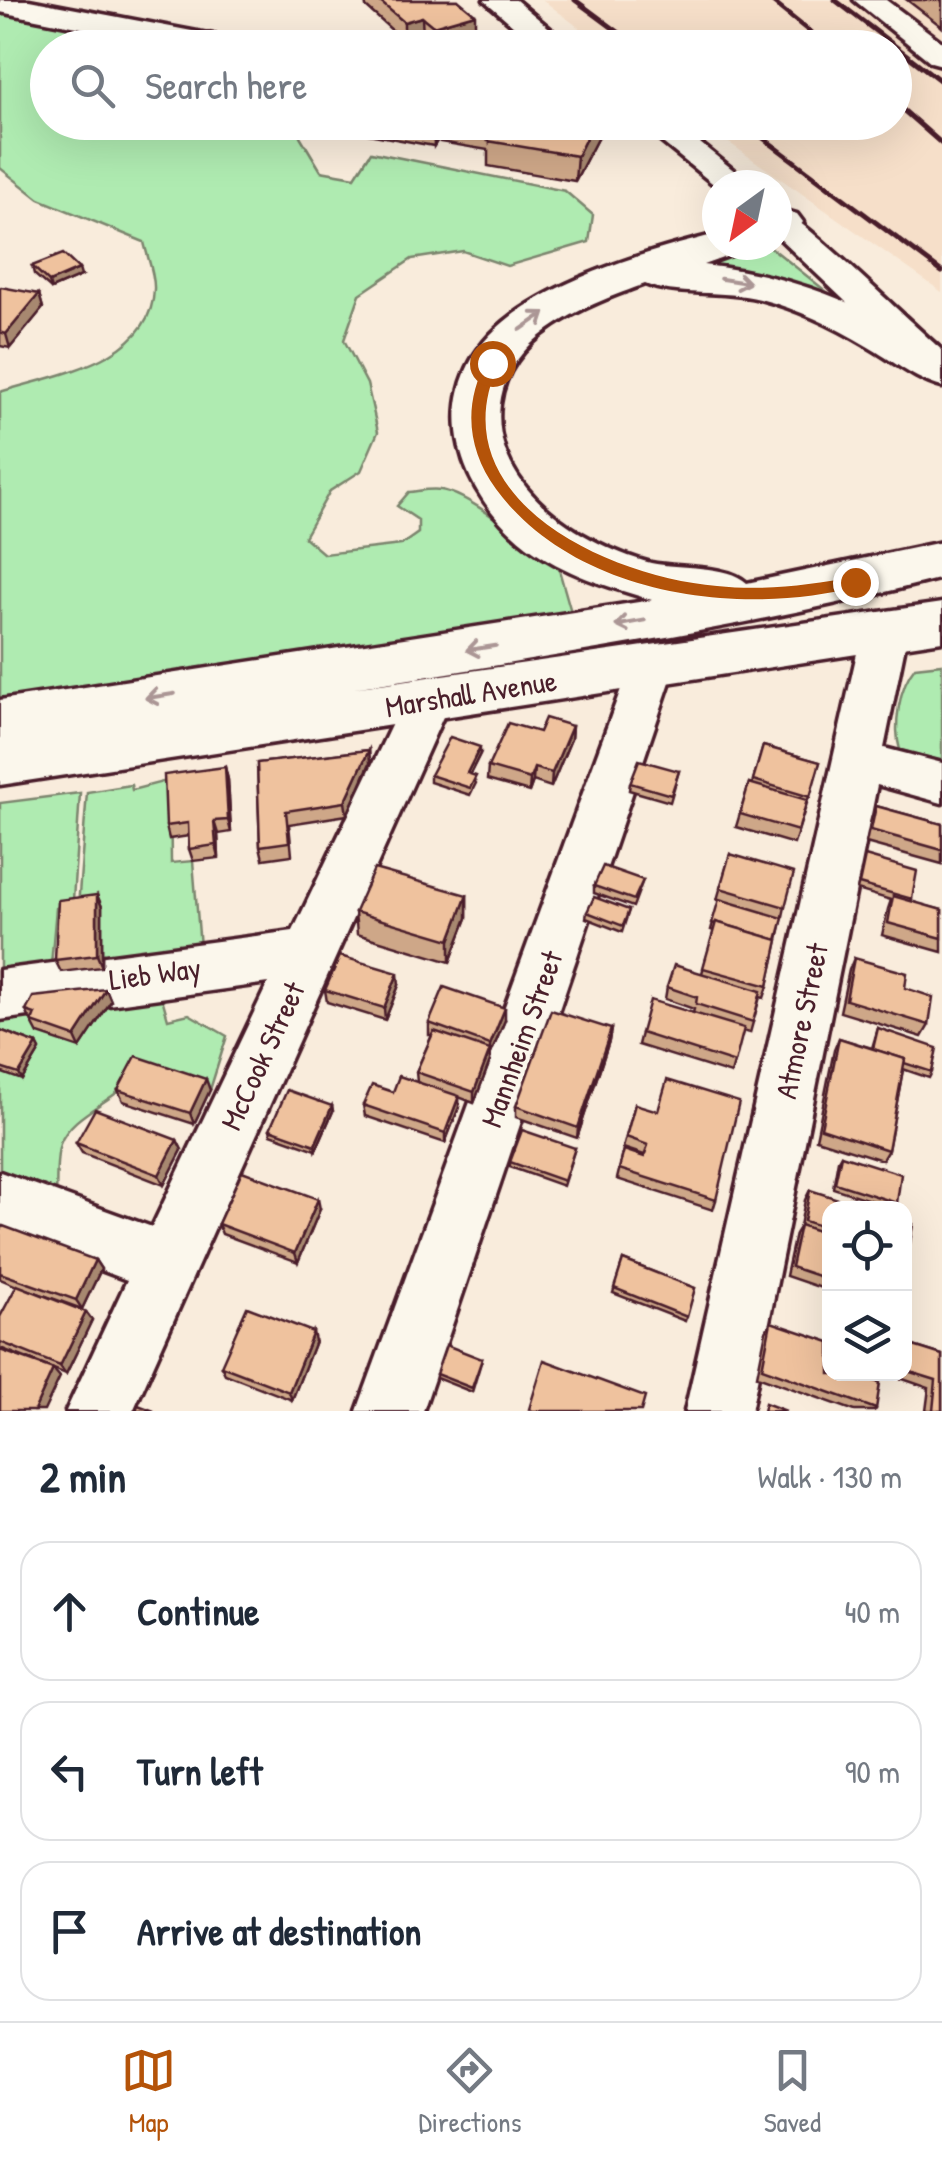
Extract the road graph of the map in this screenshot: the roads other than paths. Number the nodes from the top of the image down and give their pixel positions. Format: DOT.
graph roads {
  1 [pos="498,0"];
  2 [pos="868,0"];
  3 [pos="0,3"];
  4 [pos="140,30"];
  5 [pos="536,30"];
  6 [pos="908,30"];
  7 [pos="912,33"];
  8 [pos="942,56"];
  9 [pos="676,140"];
  10 [pos="715,170"];
  11 [pos="792,230"];
  12 [pos="792,234"];
  13 [pos="702,252"];
  14 [pos="604,288"];
  15 [pos="942,332"];
  16 [pos="942,372"];
  17 [pos="942,560"];
  18 [pos="794,593"];
  19 [pos="942,622"];
  20 [pos="885,631"];
  21 [pos="652,666"];
  22 [pos="426,701"];
  23 [pos="0,722"];
  24 [pos="857,760"];
  25 [pos="0,762"];
  26 [pos="942,784"];
  27 [pos="310,953"];
  28 [pos="0,995"];
  29 [pos="0,1202"];
  30 [pos="166,1264"];
  31 [pos="98,1411"];
  32 [pos="390,1411"];
  33 [pos="718,1411"];
  1 -- 5 [label="street"];
  2 -- 6 [label="street"];
  3 -- 4 [label="street"];
  7 -- 8 [label="street"];
  9 -- 10 [label="street"];
  11 -- 15 [label="street"];
  12 -- 16 [label="street"];
  13 -- 14 [label="main road"];
  14 -- 16 [label="main road, one-way"];
  18 -- 14 [label="main road, one-way"];
  17 -- 18 [label="main road"];
  18 -- 23 [label="main road, one-way"];
  19 -- 20 [label="main road, Marshall Avenue"];
  20 -- 21 [label="main road, Marshall Avenue"];
  20 -- 24 [label="street, Atmore Street"];
  21 -- 22 [label="main road, Marshall Avenue"];
  21 -- 32 [label="street, Mannheim Street"];
  22 -- 25 [label="main road, Marshall Avenue"];
  22 -- 27 [label="street, McCook Street"];
  24 -- 26 [label="street"];
  24 -- 33 [label="street, Atmore Street"];
  27 -- 28 [label="street, Lieb Way"];
  27 -- 30 [label="street, McCook Street"];
  29 -- 30 [label="street"];
  30 -- 31 [label="street, McCook Street"];
}
